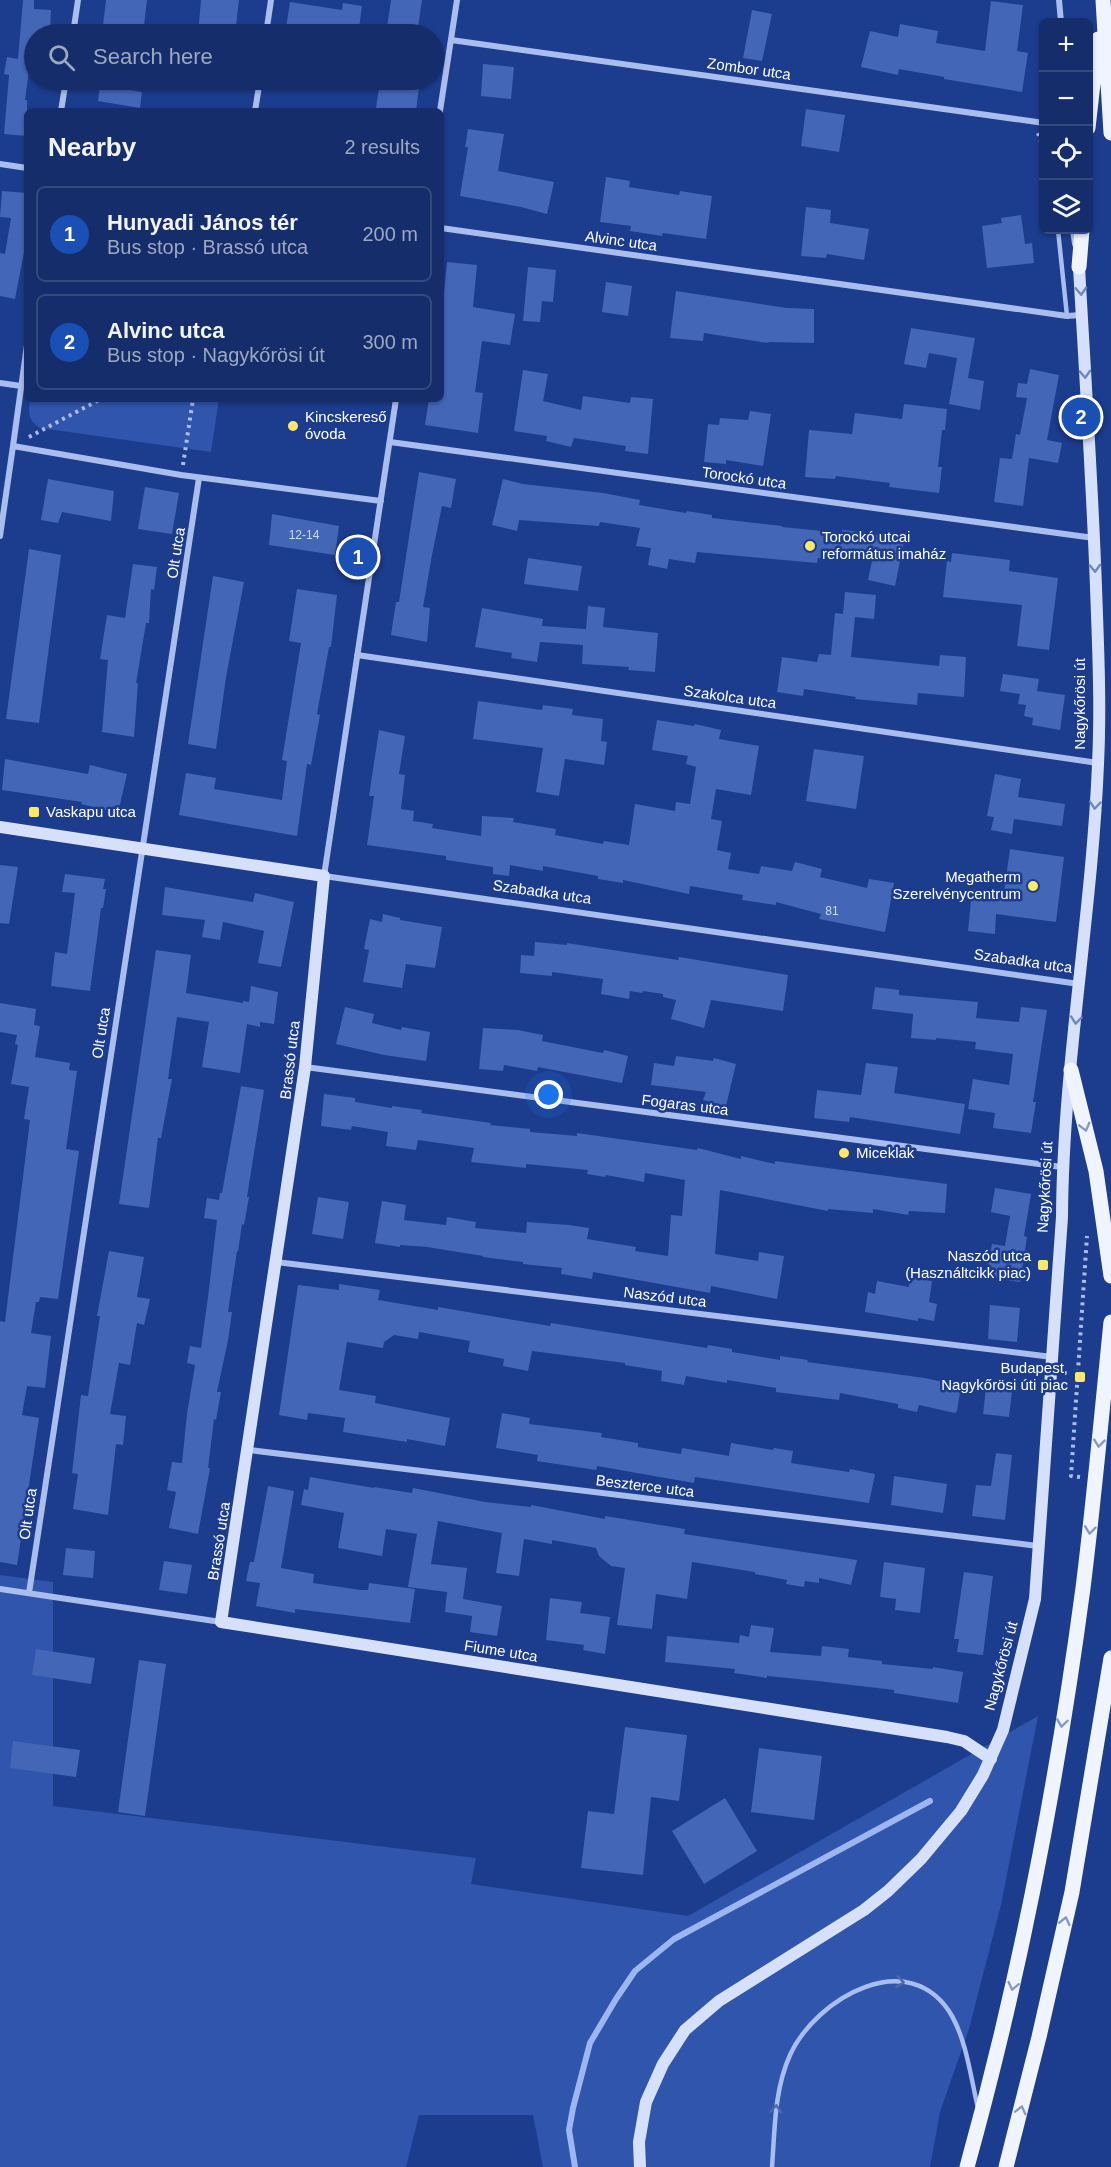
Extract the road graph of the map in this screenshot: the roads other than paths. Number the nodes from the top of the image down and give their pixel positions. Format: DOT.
graph roads {
  1 [pos="78,0"];
  2 [pos="271,0"];
  3 [pos="457,0"];
  4 [pos="1059,0"];
  5 [pos="1102,0"];
  6 [pos="1061,18"];
  7 [pos="74,24"];
  8 [pos="267,24"];
  9 [pos="451,40"];
  10 [pos="444,85"];
  11 [pos="64,90"];
  12 [pos="258,90"];
  13 [pos="443,90"];
  14 [pos="61,108"];
  15 [pos="255,108"];
  16 [pos="440,108"];
  17 [pos="1039,122"];
  18 [pos="1089,126"];
  19 [pos="1111,133"];
  20 [pos="0,164"];
  21 [pos="24,168"];
  22 [pos="444,228"];
  23 [pos="1058,234"];
  24 [pos="1074,234"];
  25 [pos="1082,234"];
  26 [pos="1079,267"];
  27 [pos="1082,315"];
  28 [pos="1067,316"];
  29 [pos="24,366"];
  30 [pos="0,383"];
  31 [pos="21,386"];
  32 [pos="396,402"];
  33 [pos="390,442"];
  34 [pos="13,446"];
  35 [pos="199,477"];
  36 [pos="381,501"];
  37 [pos="0,537"];
  38 [pos="1094,538"];
  39 [pos="357,655"];
  40 [pos="1098,763"];
  41 [pos="0,827"];
  42 [pos="142,849"];
  43 [pos="324,876"];
  44 [pos="1080,984"];
  45 [pos="305,1067"];
  46 [pos="1071,1070"];
  47 [pos="1062,1167"];
  48 [pos="276,1262"];
  49 [pos="1111,1276"];
  50 [pos="1111,1322"];
  51 [pos="1052,1357"];
  52 [pos="249,1450"];
  53 [pos="1038,1546"];
  54 [pos="0,1589"];
  55 [pos="29,1593"];
  56 [pos="221,1622"];
  57 [pos="1111,1658"];
  58 [pos="991,1759"];
  59 [pos="981,2119"];
  60 [pos="640,2167"];
  61 [pos="772,2167"];
  62 [pos="967,2167"];
  63 [pos="1006,2167"];
  1 -- 7 [label="street"];
  2 -- 8 [label="street"];
  3 -- 9 [label="street"];
  4 -- 6 [label="street"];
  5 -- 18 [label="main road"];
  5 -- 19 [label="main road"];
  9 -- 10 [label="street"];
  9 -- 17 [label="street, Zombor utca"];
  11 -- 14 [label="street"];
  12 -- 15 [label="street"];
  13 -- 16 [label="street"];
  20 -- 21 [label="street"];
  22 -- 28 [label="street, Alvinc utca"];
  23 -- 28 [label="lane"];
  24 -- 26 [label="street, Nagykőrösi út"];
  25 -- 26 [label="main road"];
  26 -- 27 [label="main road, Nagykőrösi út, one-way"];
  27 -- 28 [label="street, Alvinc utca"];
  27 -- 38 [label="main road, Nagykőrösi út, one-way"];
  29 -- 31 [label="street"];
  30 -- 31 [label="street"];
  31 -- 34 [label="street"];
  32 -- 33 [label="street, Brassó utca"];
  33 -- 36 [label="street, Brassó utca"];
  33 -- 38 [label="street, Torockó utca"];
  34 -- 35 [label="street"];
  34 -- 37 [label="street"];
  35 -- 36 [label="street"];
  35 -- 42 [label="street, Olt utca"];
  36 -- 39 [label="street, Brassó utca"];
  38 -- 40 [label="main road, Nagykőrösi út, one-way"];
  39 -- 40 [label="street, Szakolca utca"];
  39 -- 43 [label="street, Brassó utca"];
  40 -- 44 [label="main road, Nagykőrösi út, one-way"];
  41 -- 42 [label="main road, Szabadka utca"];
  42 -- 43 [label="main road, Szabadka utca"];
  42 -- 55 [label="street, Olt utca"];
  43 -- 44 [label="street, Szabadka utca"];
  43 -- 45 [label="main road, Brassó utca"];
  44 -- 46 [label="main road, Nagykőrösi út, one-way"];
  45 -- 47 [label="street, Fogaras utca"];
  45 -- 48 [label="main road, Brassó utca"];
  46 -- 47 [label="main road, Nagykőrösi út"];
  46 -- 49 [label="main road, one-way"];
  47 -- 51 [label="main road, Nagykőrösi út"];
  48 -- 51 [label="street, Naszód utca"];
  48 -- 52 [label="main road, Brassó utca"];
  50 -- 59 [label="main road, one-way"];
  51 -- 53 [label="main road, Nagykőrösi út"];
  52 -- 53 [label="street, Beszterce utca"];
  52 -- 56 [label="main road, Brassó utca"];
  53 -- 58 [label="main road, Nagykőrösi út"];
  54 -- 55 [label="street, Fiume utca"];
  55 -- 56 [label="street, Fiume utca"];
  56 -- 58 [label="main road, Fiume utca"];
  63 -- 57 [label="main road, one-way"];
  58 -- 60 [label="main road, Nagykőrösi út"];
  61 -- 59 [label="lane, one-way"];
  59 -- 62 [label="main road"];
}
